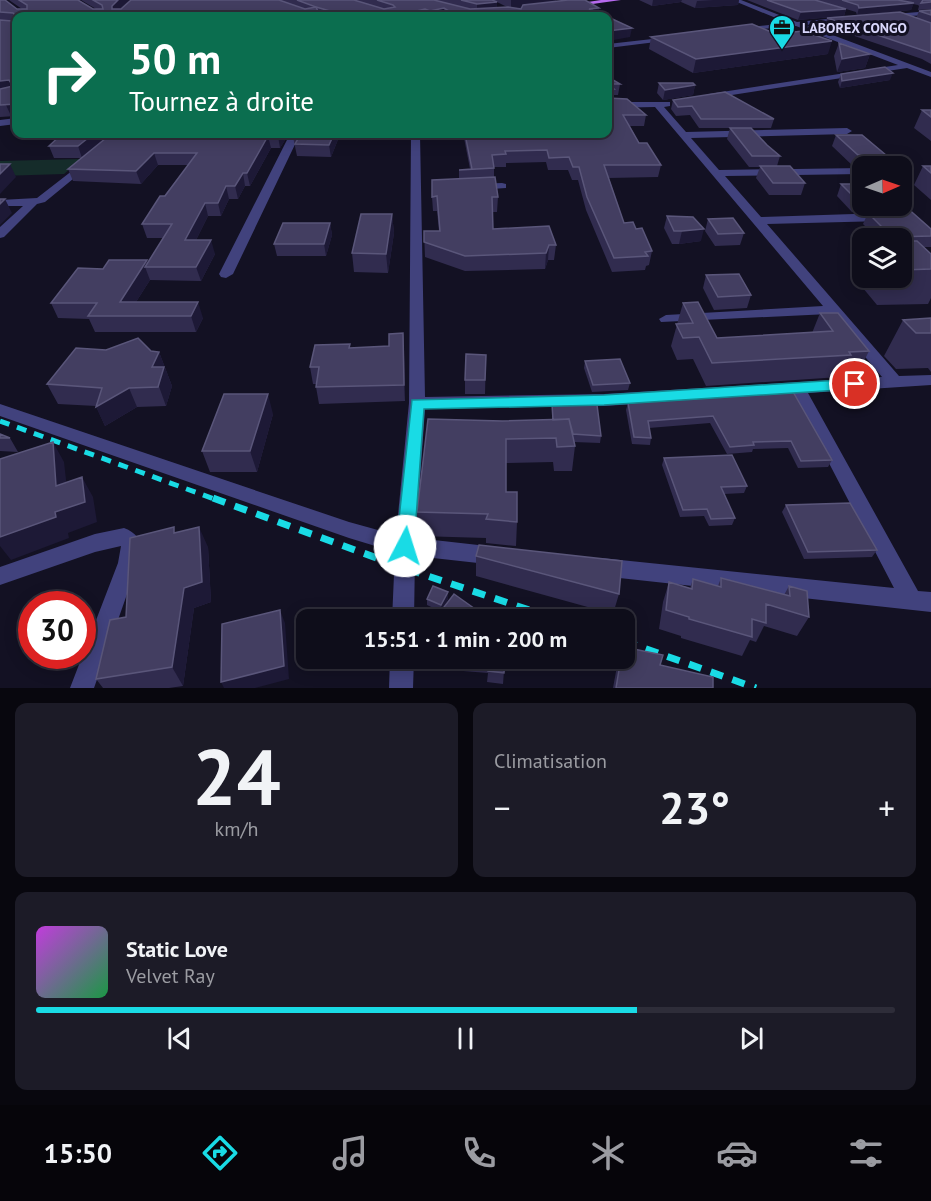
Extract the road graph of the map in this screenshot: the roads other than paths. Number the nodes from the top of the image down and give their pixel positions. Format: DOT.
graph roads {
  1 [pos="618,0"];
  2 [pos="735,0"];
  3 [pos="564,4"];
  4 [pos="905,6"];
  5 [pos="842,11"];
  6 [pos="931,11"];
  7 [pos="891,15"];
  8 [pos="875,16"];
  9 [pos="911,21"];
  10 [pos="796,24"];
  11 [pos="779,26"];
  12 [pos="733,31"];
  13 [pos="800,34"];
  14 [pos="676,38"];
  15 [pos="612,46"];
  16 [pos="908,66"];
  17 [pos="931,75"];
  18 [pos="701,99"];
  19 [pos="677,102"];
  20 [pos="612,105"];
  21 [pos="659,106"];
  22 [pos="847,131"];
  23 [pos="686,135"];
  24 [pos="293,138"];
  25 [pos="415,138"];
  26 [pos="95,154"];
  27 [pos="852,171"];
  28 [pos="719,174"];
  29 [pos="502,186"];
  30 [pos="459,187"];
  31 [pos="33,202"];
  32 [pos="0,203"];
  33 [pos="892,217"];
  34 [pos="758,221"];
  35 [pos="0,234"];
  36 [pos="226,274"];
  37 [pos="833,310"];
  38 [pos="666,319"];
  39 [pos="931,380"];
  40 [pos="895,382"];
  41 [pos="796,387"];
  42 [pos="417,403"];
  43 [pos="0,410"];
  44 [pos="405,546"];
  45 [pos="516,558"];
  46 [pos="584,565"];
  47 [pos="0,576"];
  48 [pos="922,601"];
  49 [pos="403,609"];
  50 [pos="402,669"];
  51 [pos="82,688"];
  52 [pos="401,688"];
  1 -- 3 [label="main road"];
  2 -- 10 [label="street"];
  4 -- 6 [label="street"];
  5 -- 10 [label="street"];
  6 -- 7 [label="street"];
  7 -- 8 [label="street"];
  7 -- 9 [label="street"];
  10 -- 11 [label="street"];
  10 -- 16 [label="street"];
  11 -- 12 [label="street"];
  11 -- 13 [label="street"];
  14 -- 15 [label="street"];
  16 -- 17 [label="street"];
  16 -- 18 [label="street"];
  19 -- 21 [label="street"];
  20 -- 21 [label="street"];
  21 -- 23 [label="street"];
  22 -- 23 [label="street"];
  23 -- 28 [label="street"];
  24 -- 36 [label="street"];
  25 -- 42 [label="street"];
  26 -- 31 [label="street"];
  27 -- 28 [label="street"];
  28 -- 34 [label="street"];
  29 -- 30 [label="street"];
  31 -- 32 [label="street"];
  31 -- 35 [label="street"];
  33 -- 34 [label="street"];
  34 -- 37 [label="street"];
  37 -- 38 [label="street"];
  37 -- 40 [label="street"];
  39 -- 40 [label="street"];
  40 -- 41 [label="street"];
  41 -- 42 [label="street"];
  41 -- 48 [label="street"];
  42 -- 44 [label="street"];
  43 -- 44 [label="street"];
  44 -- 45 [label="street"];
  44 -- 49 [label="street"];
  46 -- 48 [label="street"];
  47 -- 51 [label="street"];
  50 -- 52 [label="street"];
}
